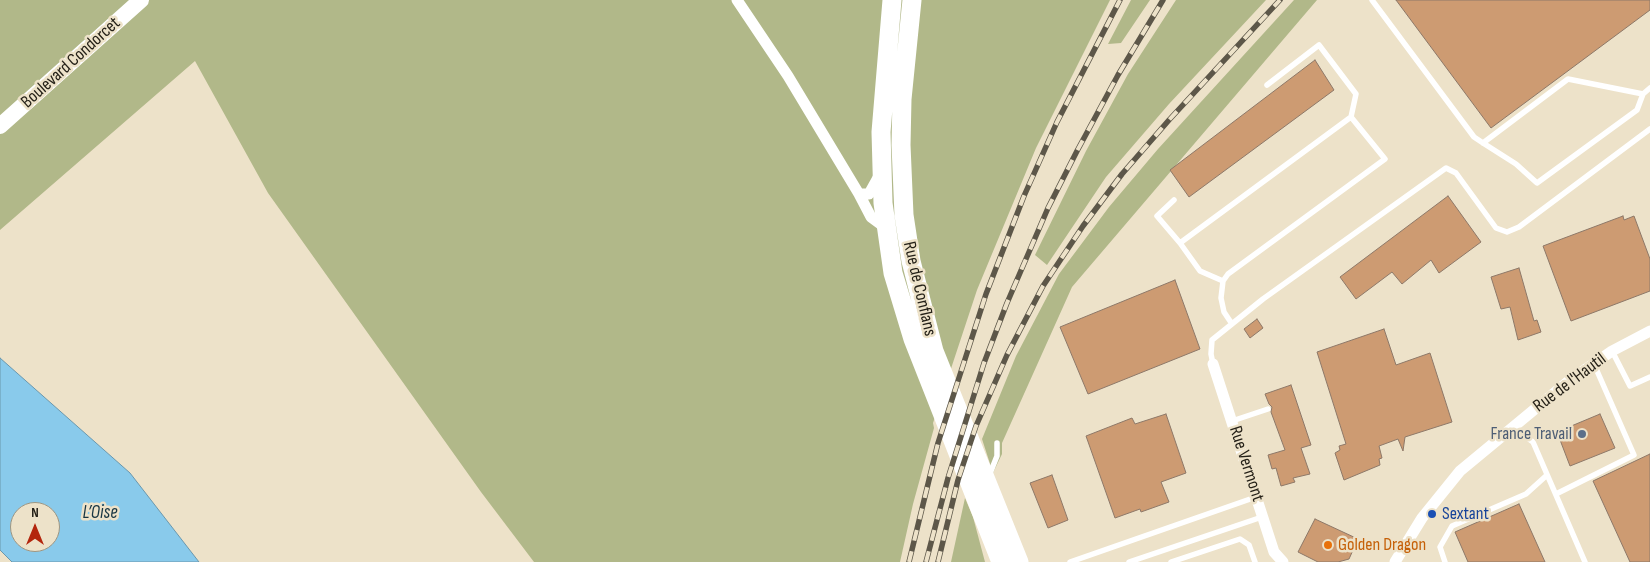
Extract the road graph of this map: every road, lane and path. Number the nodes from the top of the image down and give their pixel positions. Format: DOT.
graph roads {
  1 [pos="126,0"];
  2 [pos="142,0"];
  3 [pos="737,0"];
  4 [pos="892,0"];
  5 [pos="912,0"];
  6 [pos="1372,0"];
  7 [pos="1267,85"];
  8 [pos="1650,88"];
  9 [pos="1643,94"];
  10 [pos="0,112"];
  11 [pos="1351,117"];
  12 [pos="0,126"];
  13 [pos="1650,129"];
  14 [pos="1483,143"];
  15 [pos="881,168"];
  16 [pos="859,194"];
  17 [pos="1174,200"];
  18 [pos="886,228"];
  19 [pos="1180,243"];
  20 [pos="1223,282"];
  21 [pos="1232,324"];
  22 [pos="1650,331"];
  23 [pos="1612,351"];
  24 [pos="1213,364"];
  25 [pos="1594,364"];
  26 [pos="1650,376"];
  27 [pos="940,389"];
  28 [pos="1268,409"];
  29 [pos="1232,421"];
  30 [pos="1512,427"];
  31 [pos="997,442"];
  32 [pos="1547,475"];
  33 [pos="978,481"];
  34 [pos="1556,494"];
  35 [pos="1256,496"];
  36 [pos="1262,517"];
  37 [pos="1397,560"];
  38 [pos="1001,562"];
  39 [pos="1019,562"];
  40 [pos="1070,562"];
  41 [pos="1129,562"];
  42 [pos="1171,562"];
  43 [pos="1255,562"];
  44 [pos="1283,562"];
  45 [pos="1444,562"];
  46 [pos="1585,562"];
  1 -- 10 [label="main road, Boulevard Condorcet"];
  2 -- 12 [label="main road, Boulevard Condorcet"];
  3 -- 16 [label="street, Rue de Conflans"];
  4 -- 15 [label="main road, Rue de Conflans"];
  5 -- 27 [label="main road, Rue de Conflans"];
  6 -- 14 [label="lane"];
  7 -- 11 [label="lane"];
  8 -- 9 [label="lane"];
  9 -- 14 [label="lane"];
  9 -- 14 [label="lane"];
  11 -- 19 [label="lane"];
  11 -- 20 [label="lane"];
  13 -- 21 [label="lane"];
  15 -- 16 [label="street"];
  15 -- 18 [label="main road, Rue de Conflans"];
  16 -- 18 [label="street, Rue de Conflans"];
  17 -- 19 [label="lane"];
  18 -- 27 [label="main road, Rue de Conflans"];
  19 -- 20 [label="lane"];
  20 -- 21 [label="lane"];
  21 -- 24 [label="lane"];
  22 -- 23 [label="street, Rue de l'Hautil"];
  23 -- 25 [label="street, Rue de l'Hautil"];
  23 -- 26 [label="lane"];
  24 -- 29 [label="street, Rue Vermont"];
  25 -- 30 [label="street, Rue de l'Hautil"];
  25 -- 34 [label="lane"];
  27 -- 33 [label="main road, Rue de Conflans"];
  27 -- 33 [label="main road, Rue de Conflans"];
  28 -- 29 [label="lane"];
  29 -- 35 [label="street, Rue Vermont"];
  30 -- 32 [label="lane"];
  30 -- 37 [label="street, Rue de l'Hautil"];
  31 -- 33 [label="lane"];
  32 -- 34 [label="lane"];
  32 -- 45 [label="lane"];
  33 -- 38 [label="main road, Rue de Conflans"];
  33 -- 39 [label="main road, Rue de Conflans"];
  34 -- 46 [label="lane"];
  35 -- 36 [label="street, Rue Vermont"];
  35 -- 40 [label="lane"];
  36 -- 41 [label="lane"];
  36 -- 44 [label="street, Rue Vermont"];
  42 -- 43 [label="lane"];
}
